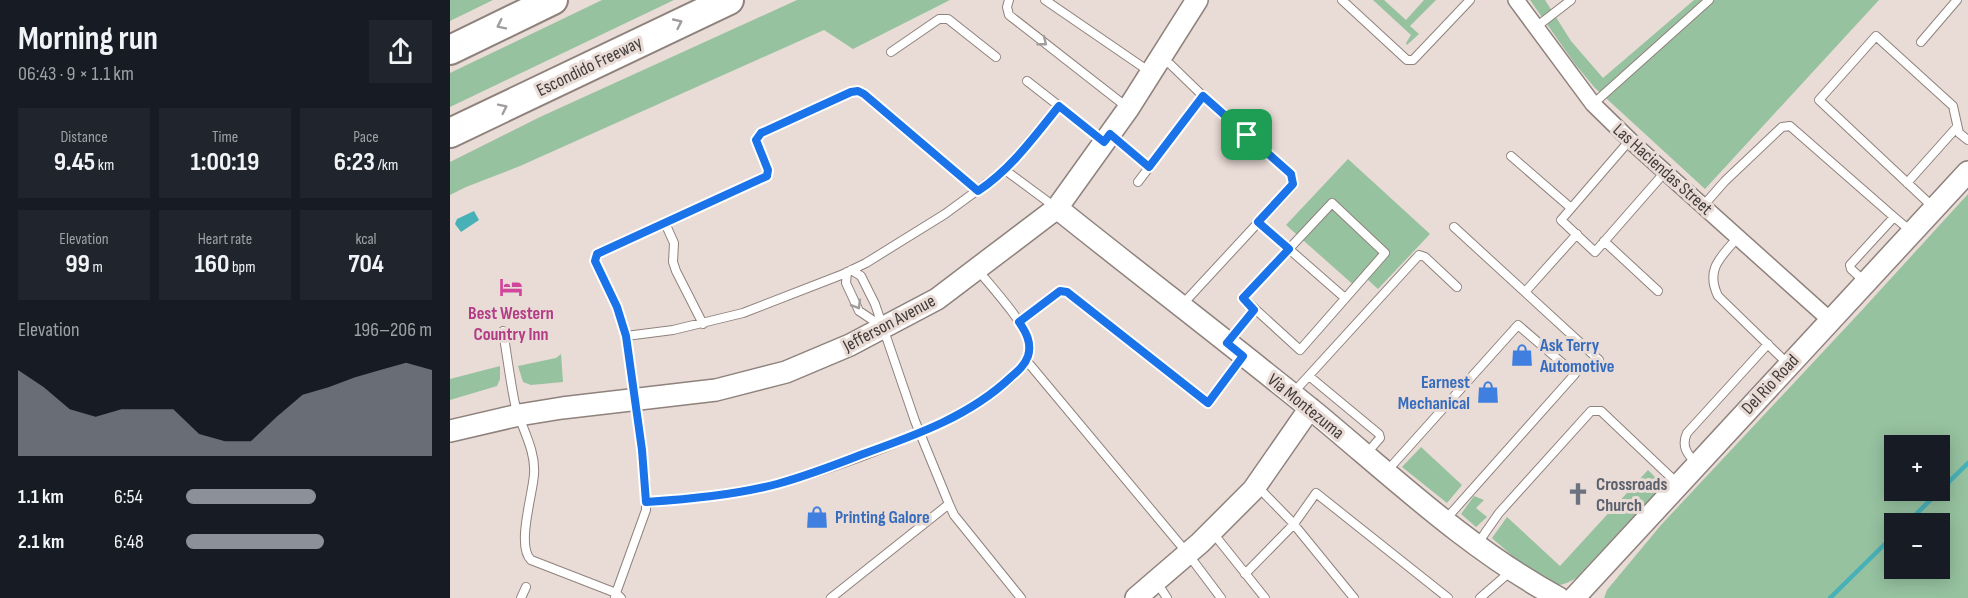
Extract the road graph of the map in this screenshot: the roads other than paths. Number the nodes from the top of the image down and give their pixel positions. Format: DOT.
graph roads {
  1 [pos="553,0"];
  2 [pos="729,0"];
  3 [pos="1009,0"];
  4 [pos="1045,0"];
  5 [pos="1197,0"];
  6 [pos="1342,0"];
  7 [pos="1470,0"];
  8 [pos="1516,0"];
  9 [pos="1571,0"];
  10 [pos="1709,0"];
  11 [pos="1957,0"];
  12 [pos="1536,27"];
  13 [pos="1921,42"];
  14 [pos="450,50"];
  15 [pos="891,52"];
  16 [pos="996,57"];
  17 [pos="1155,67"];
  18 [pos="1027,81"];
  19 [pos="1203,96"];
  20 [pos="1593,104"];
  21 [pos="1059,106"];
  22 [pos="1128,109"];
  23 [pos="1958,127"];
  24 [pos="450,133"];
  25 [pos="1107,138"];
  26 [pos="1630,140"];
  27 [pos="1968,141"];
  28 [pos="1511,156"];
  29 [pos="1149,167"];
  30 [pos="1005,170"];
  31 [pos="1665,172"];
  32 [pos="1968,172"];
  33 [pos="1138,182"];
  34 [pos="1907,183"];
  35 [pos="978,191"];
  36 [pos="1703,206"];
  37 [pos="1057,208"];
  38 [pos="1571,208"];
  39 [pos="1934,208"];
  40 [pos="1894,217"];
  41 [pos="1258,222"];
  42 [pos="665,223"];
  43 [pos="1454,227"];
  44 [pos="1912,232"];
  45 [pos="1577,234"];
  46 [pos="1738,237"];
  47 [pos="1604,241"];
  48 [pos="1289,249"];
  49 [pos="977,269"];
  50 [pos="849,271"];
  51 [pos="1865,282"];
  52 [pos="1457,287"];
  53 [pos="1658,291"];
  54 [pos="1525,292"];
  55 [pos="1345,298"];
  56 [pos="1181,306"];
  57 [pos="1254,310"];
  58 [pos="1830,320"];
  59 [pos="1019,322"];
  60 [pos="703,324"];
  61 [pos="884,328"];
  62 [pos="503,331"];
  63 [pos="626,336"];
  64 [pos="1768,344"];
  65 [pos="1235,349"];
  66 [pos="1026,360"];
  67 [pos="1599,360"];
  68 [pos="1789,365"];
  69 [pos="1308,375"];
  70 [pos="1292,394"];
  71 [pos="635,401"];
  72 [pos="1310,408"];
  73 [pos="519,415"];
  74 [pos="450,430"];
  75 [pos="921,433"];
  76 [pos="1366,455"];
  77 [pos="1697,464"];
  78 [pos="1386,472"];
  79 [pos="1678,484"];
  80 [pos="1256,485"];
  81 [pos="646,502"];
  82 [pos="949,504"];
  83 [pos="1444,520"];
  84 [pos="1294,524"];
  85 [pos="1212,532"];
  86 [pos="1477,545"];
  87 [pos="1188,554"];
  88 [pos="1511,570"];
  89 [pos="1245,573"];
  90 [pos="526,587"];
  91 [pos="1161,590"];
  92 [pos="617,596"];
  93 [pos="521,598"];
  94 [pos="831,598"];
  95 [pos="1021,598"];
  96 [pos="1136,598"];
  97 [pos="1221,598"];
  98 [pos="1265,598"];
  99 [pos="1354,598"];
  100 [pos="1448,598"];
  101 [pos="1480,598"];
  102 [pos="1559,598"];
  103 [pos="1574,598"];
  1 -- 14 [label="highway, one-way"];
  24 -- 2 [label="highway, Escondido Freeway, one-way"];
  3 -- 22 [label="lane, one-way"];
  4 -- 17 [label="lane"];
  5 -- 17 [label="street, Jefferson Avenue"];
  6 -- 7 [label="lane"];
  8 -- 12 [label="street, Las Haciendas Street"];
  9 -- 12 [label="lane"];
  10 -- 20 [label="lane"];
  11 -- 13 [label="lane"];
  12 -- 20 [label="street, Las Haciendas Street"];
  15 -- 16 [label="lane"];
  17 -- 19 [label="lane"];
  17 -- 22 [label="street, Jefferson Avenue"];
  18 -- 21 [label="lane"];
  19 -- 29 [label="lane"];
  19 -- 41 [label="lane"];
  20 -- 26 [label="street, Las Haciendas Street"];
  21 -- 25 [label="lane"];
  21 -- 30 [label="lane"];
  22 -- 25 [label="street, Jefferson Avenue"];
  23 -- 27 [label="lane"];
  23 -- 34 [label="lane"];
  23 -- 34 [label="lane"];
  25 -- 29 [label="lane"];
  25 -- 37 [label="street, Jefferson Avenue"];
  26 -- 31 [label="street, Las Haciendas Street"];
  26 -- 38 [label="lane"];
  28 -- 38 [label="lane"];
  29 -- 33 [label="lane"];
  30 -- 35 [label="lane"];
  30 -- 37 [label="lane"];
  31 -- 36 [label="street, Las Haciendas Street"];
  31 -- 47 [label="lane"];
  32 -- 39 [label="street, Del Rio Road"];
  34 -- 39 [label="lane"];
  35 -- 42 [label="lane"];
  35 -- 50 [label="lane"];
  36 -- 40 [label="lane"];
  36 -- 46 [label="street, Las Haciendas Street"];
  37 -- 49 [label="street, Jefferson Avenue"];
  37 -- 56 [label="street, Via Montezuma"];
  38 -- 45 [label="lane"];
  39 -- 44 [label="street, Del Rio Road"];
  40 -- 44 [label="lane"];
  40 -- 51 [label="lane"];
  41 -- 48 [label="lane"];
  41 -- 56 [label="lane"];
  42 -- 60 [label="lane"];
  42 -- 63 [label="lane"];
  43 -- 54 [label="lane"];
  44 -- 51 [label="street, Del Rio Road"];
  45 -- 47 [label="lane"];
  45 -- 54 [label="lane"];
  46 -- 58 [label="street, Las Haciendas Street"];
  46 -- 64 [label="lane"];
  47 -- 53 [label="lane"];
  48 -- 55 [label="lane"];
  48 -- 55 [label="lane"];
  48 -- 57 [label="lane"];
  49 -- 59 [label="lane"];
  49 -- 61 [label="street, Jefferson Avenue"];
  50 -- 60 [label="lane"];
  50 -- 61 [label="lane"];
  50 -- 61 [label="lane, one-way"];
  51 -- 58 [label="street, Del Rio Road"];
  52 -- 69 [label="lane"];
  54 -- 67 [label="lane"];
  55 -- 57 [label="lane"];
  56 -- 65 [label="street, Via Montezuma"];
  57 -- 65 [label="lane"];
  58 -- 68 [label="street, Del Rio Road"];
  59 -- 65 [label="lane"];
  59 -- 66 [label="lane"];
  60 -- 63 [label="lane"];
  61 -- 71 [label="street, Jefferson Avenue"];
  61 -- 75 [label="lane"];
  62 -- 73 [label="lane"];
  63 -- 71 [label="lane"];
  64 -- 68 [label="lane"];
  64 -- 77 [label="lane"];
  65 -- 70 [label="street, Via Montezuma"];
  66 -- 75 [label="lane"];
  66 -- 87 [label="lane"];
  68 -- 77 [label="street, Del Rio Road"];
  69 -- 70 [label="lane"];
  69 -- 76 [label="lane"];
  70 -- 72 [label="street, Via Montezuma"];
  71 -- 73 [label="street, Jefferson Avenue"];
  71 -- 81 [label="lane"];
  72 -- 76 [label="street, Via Montezuma"];
  72 -- 80 [label="street"];
  73 -- 74 [label="street, Jefferson Avenue"];
  73 -- 92 [label="lane"];
  75 -- 81 [label="lane"];
  75 -- 82 [label="lane"];
  76 -- 78 [label="street, Via Montezuma"];
  77 -- 79 [label="street, Del Rio Road"];
  78 -- 83 [label="street, Via Montezuma"];
  78 -- 83 [label="lane"];
  79 -- 86 [label="lane"];
  79 -- 103 [label="street, Del Rio Road"];
  80 -- 84 [label="lane"];
  80 -- 85 [label="street"];
  81 -- 92 [label="lane"];
  82 -- 94 [label="lane"];
  82 -- 95 [label="lane"];
  83 -- 86 [label="street, Via Montezuma"];
  84 -- 89 [label="lane"];
  84 -- 99 [label="lane"];
  84 -- 100 [label="lane"];
  85 -- 87 [label="street"];
  85 -- 89 [label="lane"];
  86 -- 88 [label="street, Via Montezuma"];
  87 -- 91 [label="street"];
  87 -- 97 [label="lane"];
  88 -- 101 [label="lane"];
  88 -- 102 [label="street, Via Montezuma"];
  89 -- 98 [label="lane"];
  90 -- 93 [label="lane"];
  91 -- 96 [label="street"];
}
